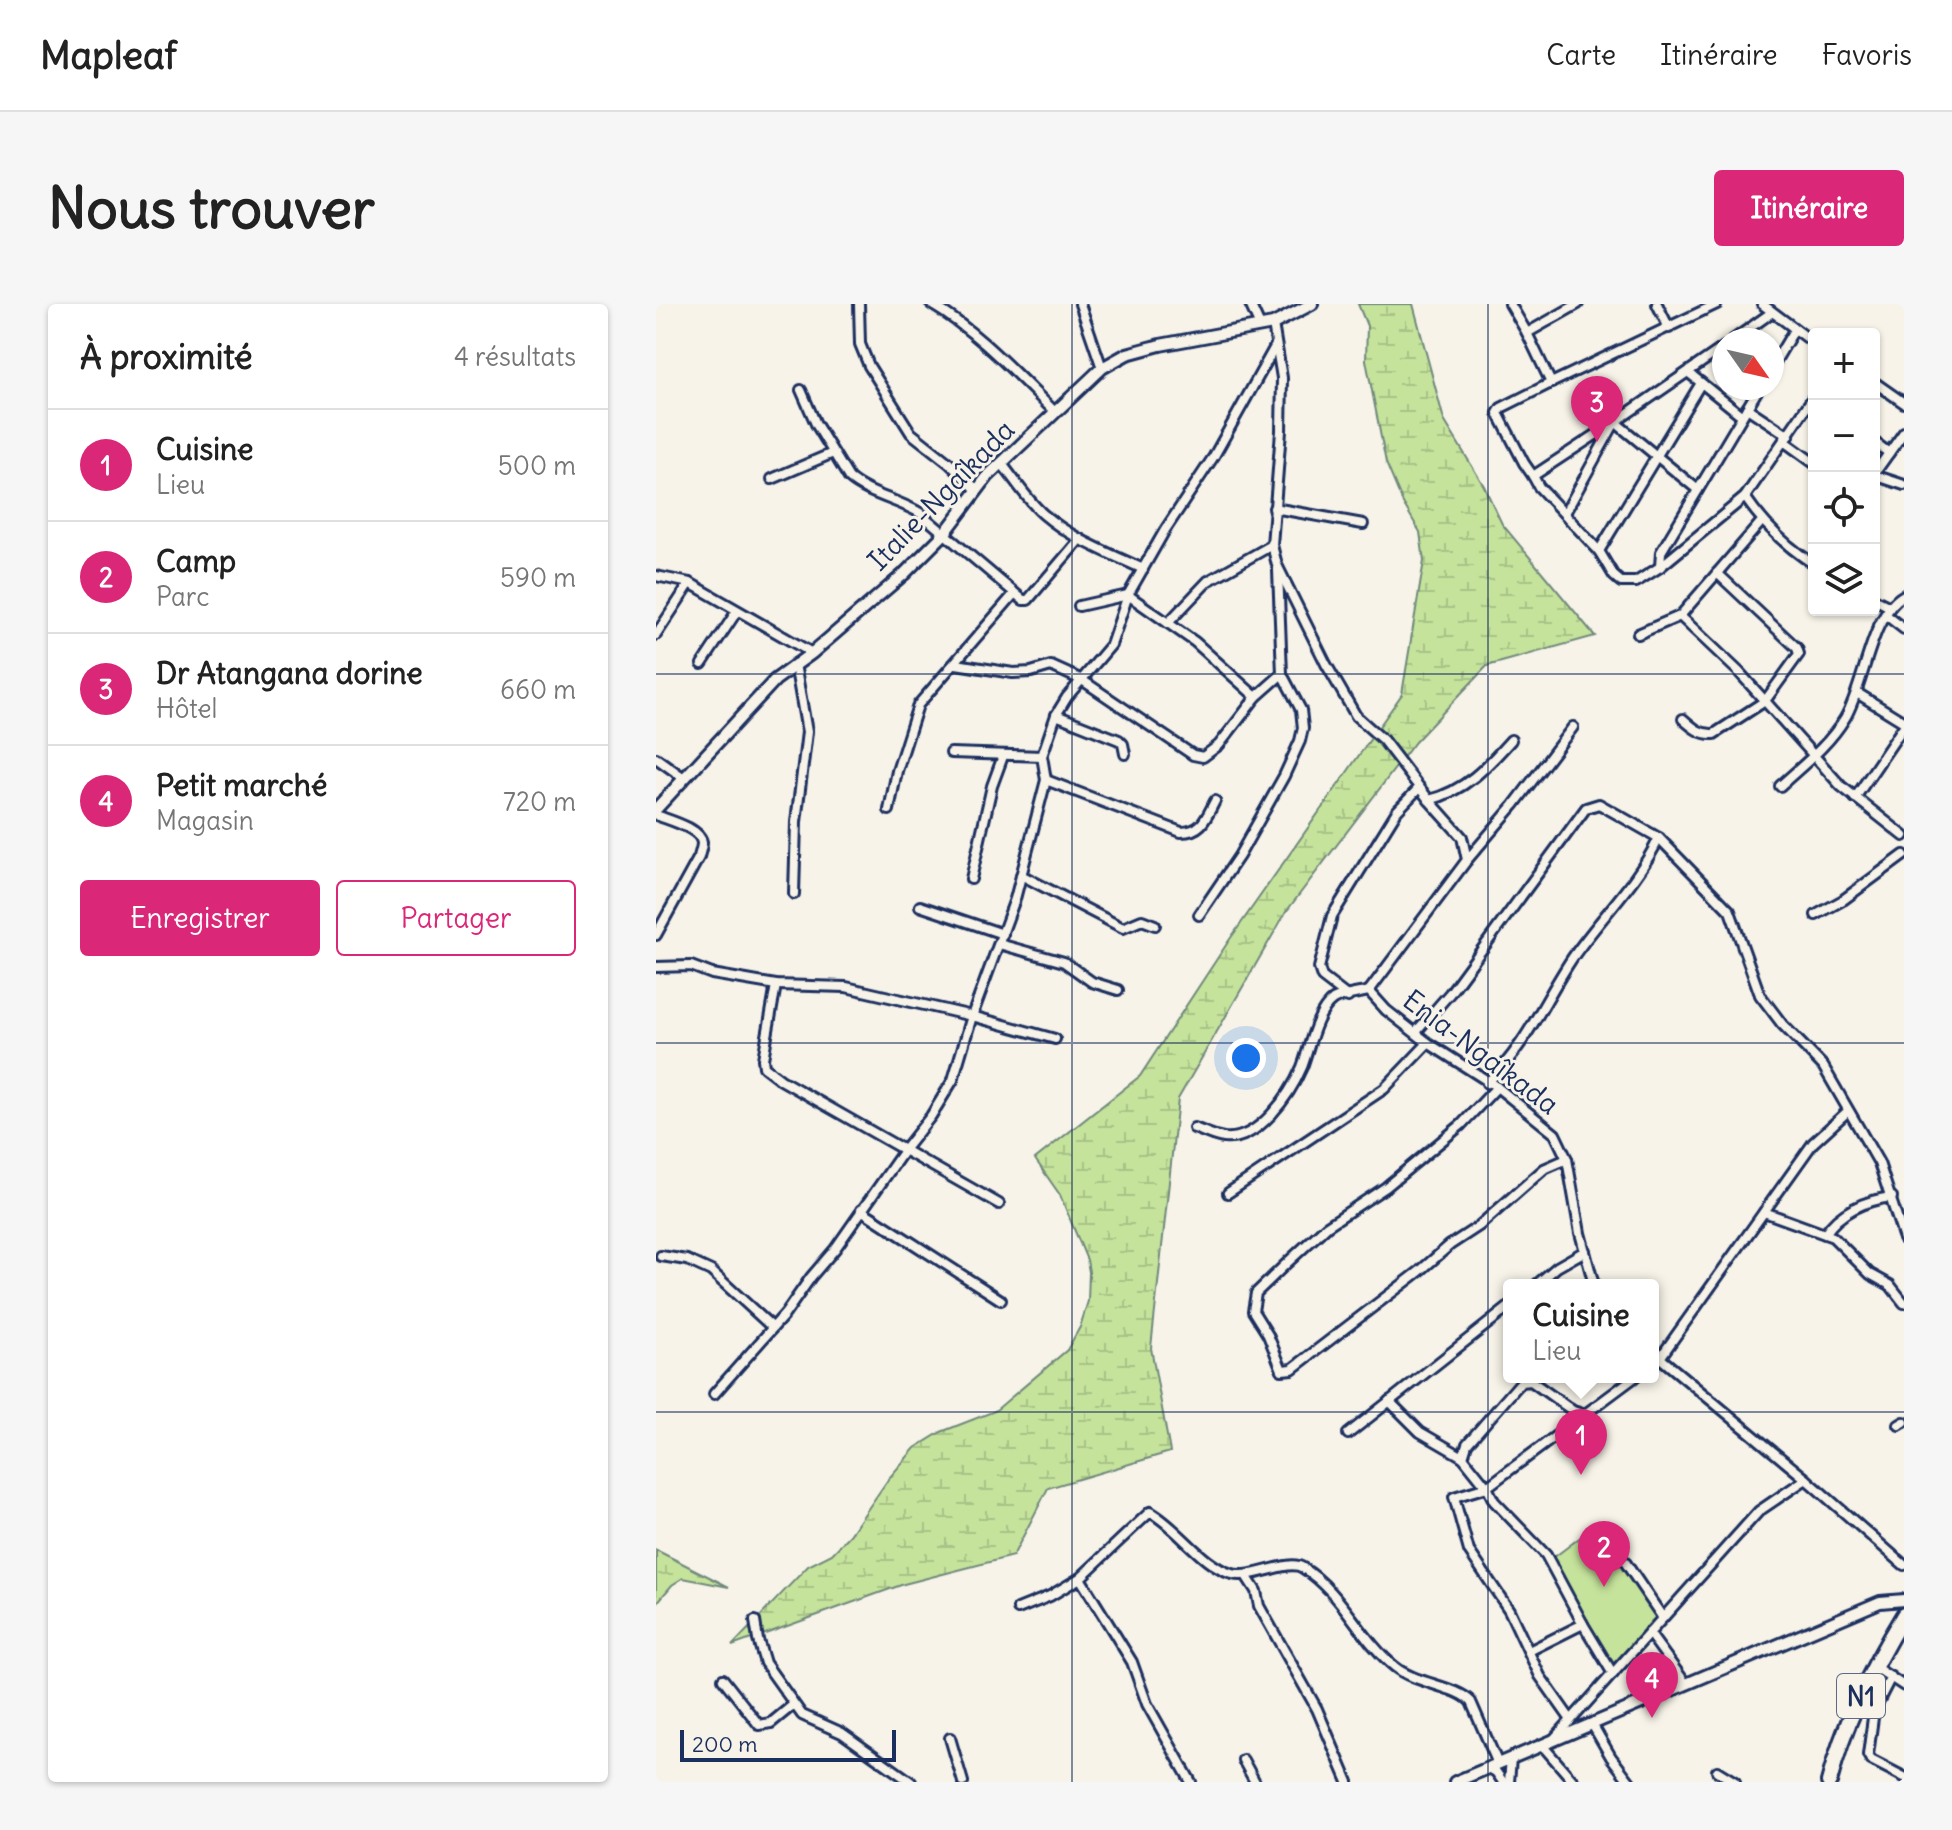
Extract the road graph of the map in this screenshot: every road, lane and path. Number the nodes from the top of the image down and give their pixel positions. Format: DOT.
graph roads {
  1 [pos="859,304"];
  2 [pos="931,304"];
  3 [pos="1080,304"];
  4 [pos="1250,304"];
  5 [pos="1312,304"];
  6 [pos="1510,304"];
  7 [pos="1578,304"];
  8 [pos="1657,304"];
  9 [pos="1717,304"];
  10 [pos="1762,304"];
  11 [pos="1771,313"];
  12 [pos="1273,324"];
  13 [pos="1260,326"];
  14 [pos="1669,328"];
  15 [pos="1750,328"];
  16 [pos="1794,330"];
  17 [pos="1527,333"];
  18 [pos="1808,339"];
  19 [pos="1276,345"];
  20 [pos="1784,347"];
  21 [pos="1712,356"];
  22 [pos="1102,368"];
  23 [pos="1689,373"];
  24 [pos="1551,383"];
  25 [pos="1701,383"];
  26 [pos="1880,386"];
  27 [pos="801,390"];
  28 [pos="1751,400"];
  29 [pos="1813,400"];
  30 [pos="1904,403"];
  31 [pos="1744,411"];
  32 [pos="1055,412"];
  33 [pos="1615,422"];
  34 [pos="1904,432"];
  35 [pos="1787,439"];
  36 [pos="1880,446"];
  37 [pos="833,453"];
  38 [pos="1889,453"];
  39 [pos="1657,456"];
  40 [pos="1808,458"];
  41 [pos="1002,464"];
  42 [pos="1875,472"];
  43 [pos="1533,476"];
  44 [pos="1880,476"];
  45 [pos="772,479"];
  46 [pos="1904,485"];
  47 [pos="976,489"];
  48 [pos="1698,490"];
  49 [pos="1745,497"];
  50 [pos="1274,508"];
  51 [pos="1565,513"];
  52 [pos="1762,521"];
  53 [pos="1363,524"];
  54 [pos="945,533"];
  55 [pos="1080,539"];
  56 [pos="1272,545"];
  57 [pos="1599,551"];
  58 [pos="1808,559"];
  59 [pos="1277,565"];
  60 [pos="1660,567"];
  61 [pos="1143,569"];
  62 [pos="1717,573"];
  63 [pos="656,576"];
  64 [pos="690,583"];
  65 [pos="1014,594"];
  66 [pos="1128,595"];
  67 [pos="1904,595"];
  68 [pos="1880,604"];
  69 [pos="1079,606"];
  70 [pos="737,611"];
  71 [pos="1888,611"];
  72 [pos="1680,616"];
  73 [pos="1168,623"];
  74 [pos="1904,629"];
  75 [pos="1638,634"];
  76 [pos="656,635"];
  77 [pos="812,653"];
  78 [pos="702,664"];
  79 [pos="795,664"];
  80 [pos="956,664"];
  81 [pos="1282,674"];
  82 [pos="1082,680"];
  83 [pos="1857,693"];
  84 [pos="1256,697"];
  85 [pos="1765,701"];
  86 [pos="1056,715"];
  87 [pos="1683,719"];
  88 [pos="1904,724"];
  89 [pos="1573,727"];
  90 [pos="1511,740"];
  91 [pos="951,753"];
  92 [pos="1125,754"];
  93 [pos="1003,756"];
  94 [pos="1042,756"];
  95 [pos="1814,756"];
  96 [pos="656,758"];
  97 [pos="684,778"];
  98 [pos="1046,780"];
  99 [pos="1780,786"];
  100 [pos="1419,788"];
  101 [pos="1855,798"];
  102 [pos="1429,800"];
  103 [pos="1215,801"];
  104 [pos="889,810"];
  105 [pos="656,812"];
  106 [pos="1904,836"];
  107 [pos="1659,838"];
  108 [pos="1904,855"];
  109 [pos="1467,860"];
  110 [pos="1021,875"];
  111 [pos="971,879"];
  112 [pos="794,894"];
  113 [pos="920,906"];
  114 [pos="1199,915"];
  115 [pos="1816,915"];
  116 [pos="1155,925"];
  117 [pos="1003,934"];
  118 [pos="656,935"];
  119 [pos="999,944"];
  120 [pos="656,967"];
  121 [pos="776,985"];
  122 [pos="1118,990"];
  123 [pos="1369,991"];
  124 [pos="1348,997"];
  125 [pos="972,1016"];
  126 [pos="1416,1032"];
  127 [pos="1055,1039"];
  128 [pos="1428,1043"];
  129 [pos="1487,1083"];
  130 [pos="1497,1087"];
  131 [pos="1848,1111"];
  132 [pos="1194,1128"];
  133 [pos="905,1149"];
  134 [pos="1567,1159"];
  135 [pos="1228,1193"];
  136 [pos="1892,1197"];
  137 [pos="999,1204"];
  138 [pos="861,1210"];
  139 [pos="1764,1212"];
  140 [pos="1825,1234"];
  141 [pos="1904,1239"];
  142 [pos="1585,1251"];
  143 [pos="661,1256"];
  144 [pos="1543,1279"];
  145 [pos="1592,1279"];
  146 [pos="1001,1300"];
  147 [pos="1904,1303"];
  148 [pos="1503,1312"];
  149 [pos="772,1327"];
  150 [pos="1659,1353"];
  151 [pos="1659,1361"];
  152 [pos="1520,1383"];
  153 [pos="1534,1383"];
  154 [pos="1627,1383"];
  155 [pos="714,1394"];
  156 [pos="1389,1401"];
  157 [pos="1585,1415"];
  158 [pos="1348,1434"];
  159 [pos="1463,1457"];
  160 [pos="1806,1479"];
  161 [pos="1487,1487"];
  162 [pos="1602,1528"];
  163 [pos="1904,1565"];
  164 [pos="1247,1577"];
  165 [pos="1080,1578"];
  166 [pos="1904,1600"];
  167 [pos="1018,1609"];
  168 [pos="1904,1615"];
  169 [pos="1663,1618"];
  170 [pos="755,1621"];
  171 [pos="1583,1624"];
  172 [pos="1649,1633"];
  173 [pos="1529,1651"];
  174 [pos="1875,1667"];
  175 [pos="1613,1674"];
  176 [pos="1891,1677"];
  177 [pos="723,1679"];
  178 [pos="1686,1684"];
  179 [pos="1904,1686"];
  180 [pos="793,1705"];
  181 [pos="1571,1720"];
  182 [pos="1592,1724"];
  183 [pos="950,1738"];
  184 [pos="1554,1740"];
  185 [pos="1542,1745"];
  186 [pos="1511,1758"];
  187 [pos="1243,1760"];
  188 [pos="1493,1766"];
  189 [pos="1717,1771"];
  190 [pos="1904,1777"];
  191 [pos="908,1781"];
  192 [pos="963,1782"];
  193 [pos="1191,1782"];
  194 [pos="1255,1782"];
  195 [pos="1348,1782"];
  196 [pos="1455,1782"];
  197 [pos="1506,1782"];
  198 [pos="1574,1782"];
  199 [pos="1630,1782"];
  200 [pos="1735,1782"];
  201 [pos="1829,1782"];
  1 -- 47 [label="street"];
  2 -- 32 [label="street"];
  3 -- 22 [label="street"];
  4 -- 13 [label="street"];
  5 -- 12 [label="street, Italie-Ngaîkada"];
  6 -- 17 [label="street"];
  7 -- 17 [label="street"];
  8 -- 14 [label="street"];
  9 -- 14 [label="street"];
  10 -- 11 [label="street"];
  11 -- 15 [label="street"];
  11 -- 16 [label="street"];
  12 -- 13 [label="street, Italie-Ngaîkada"];
  12 -- 19 [label="street"];
  13 -- 22 [label="street, Italie-Ngaîkada"];
  14 -- 24 [label="street"];
  16 -- 18 [label="street"];
  16 -- 20 [label="street"];
  17 -- 24 [label="street"];
  19 -- 50 [label="street"];
  19 -- 61 [label="street"];
  21 -- 23 [label="street"];
  22 -- 32 [label="street, Italie-Ngaîkada"];
  23 -- 25 [label="street"];
  23 -- 33 [label="street"];
  24 -- 43 [label="street"];
  25 -- 31 [label="street"];
  25 -- 39 [label="street"];
  26 -- 30 [label="street"];
  27 -- 37 [label="street"];
  28 -- 31 [label="street"];
  29 -- 35 [label="street"];
  31 -- 35 [label="street"];
  31 -- 48 [label="street"];
  32 -- 41 [label="street, Italie-Ngaîkada"];
  33 -- 39 [label="street"];
  33 -- 43 [label="street"];
  33 -- 51 [label="street"];
  34 -- 38 [label="street"];
  35 -- 40 [label="street"];
  35 -- 49 [label="street"];
  36 -- 38 [label="street"];
  37 -- 45 [label="street"];
  37 -- 54 [label="street"];
  38 -- 42 [label="street"];
  39 -- 48 [label="street"];
  39 -- 57 [label="street"];
  41 -- 47 [label="street, Italie-Ngaîkada"];
  41 -- 55 [label="street"];
  43 -- 51 [label="street"];
  44 -- 46 [label="street"];
  47 -- 54 [label="street, Italie-Ngaîkada"];
  48 -- 60 [label="street"];
  49 -- 52 [label="street"];
  49 -- 60 [label="street"];
  50 -- 53 [label="street"];
  50 -- 56 [label="street"];
  51 -- 57 [label="street"];
  52 -- 58 [label="street"];
  52 -- 62 [label="street"];
  54 -- 65 [label="street"];
  54 -- 77 [label="street, Italie-Ngaîkada"];
  55 -- 61 [label="street"];
  55 -- 65 [label="street"];
  56 -- 59 [label="street"];
  56 -- 73 [label="street"];
  57 -- 60 [label="street"];
  59 -- 81 [label="street"];
  59 -- 100 [label="street"];
  61 -- 66 [label="street"];
  62 -- 72 [label="street"];
  62 -- 85 [label="street"];
  63 -- 64 [label="street"];
  64 -- 70 [label="street"];
  64 -- 76 [label="street"];
  65 -- 80 [label="street"];
  66 -- 69 [label="street"];
  66 -- 73 [label="street"];
  66 -- 82 [label="street"];
  67 -- 71 [label="street"];
  68 -- 71 [label="street"];
  70 -- 77 [label="street"];
  70 -- 78 [label="street"];
  71 -- 74 [label="street"];
  71 -- 83 [label="street"];
  72 -- 75 [label="street"];
  72 -- 85 [label="street"];
  73 -- 84 [label="street"];
  77 -- 79 [label="street, Italie-Ngaîkada"];
  79 -- 97 [label="street, Italie-Ngaîkada"];
  79 -- 112 [label="street"];
  80 -- 82 [label="street"];
  80 -- 104 [label="street"];
  81 -- 84 [label="street"];
  81 -- 114 [label="street"];
  82 -- 84 [label="street"];
  82 -- 86 [label="street"];
  83 -- 88 [label="street"];
  83 -- 95 [label="street"];
  85 -- 87 [label="street"];
  85 -- 95 [label="street"];
  86 -- 92 [label="street"];
  86 -- 94 [label="street"];
  88 -- 101 [label="street"];
  89 -- 109 [label="street, Enia-Ngaîkada"];
  90 -- 102 [label="street"];
  91 -- 93 [label="street"];
  93 -- 94 [label="street"];
  93 -- 111 [label="street"];
  94 -- 98 [label="street"];
  95 -- 99 [label="street"];
  95 -- 101 [label="street"];
  96 -- 97 [label="street"];
  97 -- 105 [label="street, Italie-Ngaîkada"];
  98 -- 103 [label="street"];
  98 -- 110 [label="street"];
  100 -- 102 [label="street"];
  100 -- 124 [label="street"];
  101 -- 106 [label="street"];
  102 -- 109 [label="street"];
  105 -- 118 [label="street"];
  107 -- 126 [label="street"];
  107 -- 129 [label="street"];
  107 -- 131 [label="street"];
  108 -- 115 [label="street"];
  109 -- 123 [label="street, Enia-Ngaîkada"];
  110 -- 116 [label="street"];
  110 -- 117 [label="street"];
  113 -- 117 [label="street"];
  117 -- 119 [label="street"];
  119 -- 122 [label="street"];
  119 -- 125 [label="street"];
  120 -- 121 [label="street"];
  121 -- 125 [label="street"];
  121 -- 133 [label="street"];
  123 -- 124 [label="street"];
  123 -- 126 [label="street, Enia-Ngaîkada"];
  124 -- 132 [label="street"];
  125 -- 127 [label="street"];
  125 -- 133 [label="street"];
  126 -- 128 [label="street, Enia-Ngaîkada"];
  128 -- 129 [label="street, Enia-Ngaîkada"];
  128 -- 135 [label="street"];
  129 -- 130 [label="street, Enia-Ngaîkada"];
  130 -- 134 [label="street, Enia-Ngaîkada"];
  130 -- 134 [label="street"];
  131 -- 136 [label="street"];
  131 -- 139 [label="street"];
  133 -- 137 [label="street"];
  133 -- 138 [label="street"];
  134 -- 142 [label="street, Enia-Ngaîkada"];
  136 -- 140 [label="street"];
  136 -- 141 [label="street"];
  138 -- 146 [label="street"];
  138 -- 149 [label="street"];
  139 -- 140 [label="street"];
  139 -- 150 [label="street"];
  140 -- 147 [label="street"];
  142 -- 144 [label="street"];
  142 -- 145 [label="street, Enia-Ngaîkada"];
  143 -- 149 [label="street"];
  148 -- 156 [label="street"];
  149 -- 155 [label="street"];
  151 -- 160 [label="street"];
  152 -- 159 [label="street"];
  153 -- 157 [label="street"];
  154 -- 157 [label="street"];
  156 -- 158 [label="street"];
  156 -- 159 [label="street"];
  157 -- 161 [label="street"];
  159 -- 161 [label="street"];
  160 -- 163 [label="street"];
  160 -- 169 [label="street"];
  161 -- 171 [label="street"];
  161 -- 173 [label="street"];
  162 -- 169 [label="street"];
  164 -- 165 [label="street"];
  164 -- 188 [label="street"];
  164 -- 195 [label="street"];
  165 -- 167 [label="street"];
  165 -- 193 [label="street"];
  166 -- 178 [label="street"];
  168 -- 174 [label="highway, N1"];
  169 -- 172 [label="street"];
  170 -- 180 [label="street"];
  171 -- 173 [label="street"];
  171 -- 175 [label="street"];
  172 -- 175 [label="street"];
  172 -- 178 [label="street"];
  173 -- 181 [label="street"];
  174 -- 176 [label="street"];
  174 -- 201 [label="highway, N1"];
  175 -- 181 [label="street"];
  176 -- 179 [label="street"];
  176 -- 190 [label="street"];
  177 -- 180 [label="street"];
  178 -- 182 [label="street"];
  180 -- 191 [label="street"];
  181 -- 184 [label="street"];
  182 -- 184 [label="street"];
  182 -- 199 [label="street"];
  183 -- 192 [label="street"];
  184 -- 185 [label="street"];
  185 -- 186 [label="street"];
  185 -- 198 [label="street"];
  186 -- 188 [label="street"];
  186 -- 197 [label="street"];
  187 -- 194 [label="street"];
  188 -- 196 [label="street"];
  188 -- 197 [label="street"];
  189 -- 200 [label="street"];
}
